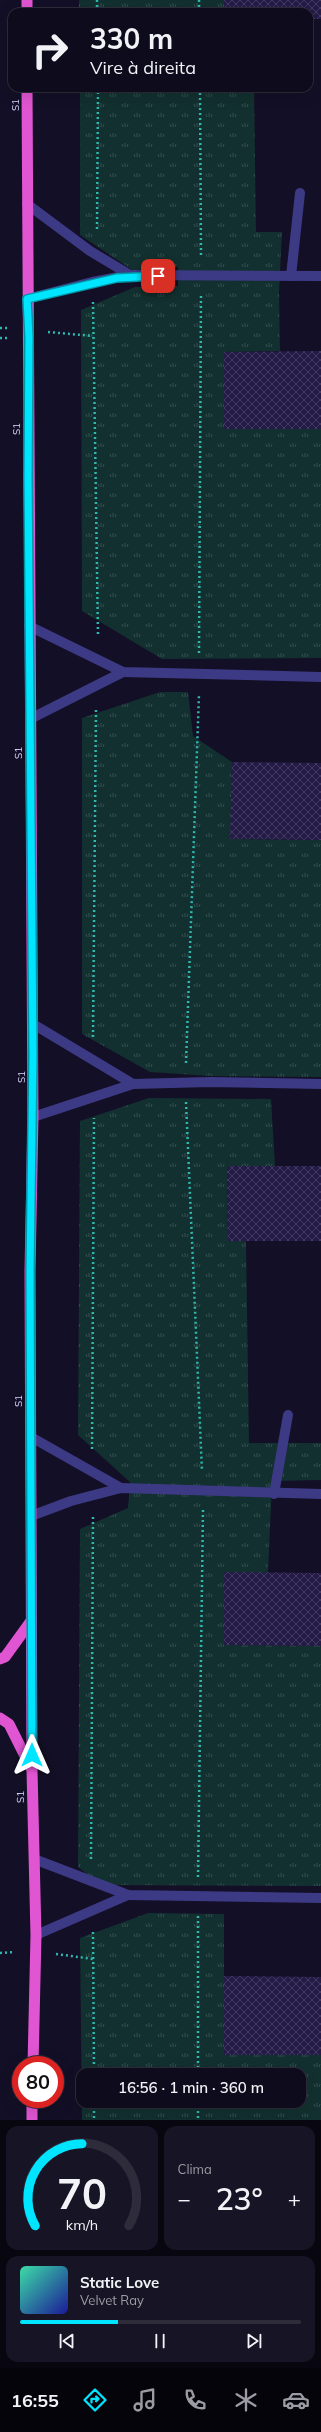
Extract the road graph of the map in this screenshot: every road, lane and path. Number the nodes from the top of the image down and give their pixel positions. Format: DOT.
graph roads {
  1 [pos="27,92"];
  2 [pos="300,193"];
  3 [pos="27,204"];
  4 [pos="130,276"];
  5 [pos="291,276"];
  6 [pos="321,276"];
  7 [pos="27,299"];
  8 [pos="29,330"];
  9 [pos="93,336"];
  10 [pos="29,626"];
  11 [pos="123,672"];
  12 [pos="321,677"];
  13 [pos="30,719"];
  14 [pos="33,1024"];
  15 [pos="133,1084"];
  16 [pos="321,1084"];
  17 [pos="33,1117"];
  18 [pos="288,1414"];
  19 [pos="31,1438"];
  20 [pos="121,1488"];
  21 [pos="274,1494"];
  22 [pos="321,1494"];
  23 [pos="31,1516"];
  24 [pos="31,1621"];
  25 [pos="0,1659"];
  26 [pos="0,1718"];
  27 [pos="32,1770"];
  28 [pos="34,1859"];
  29 [pos="128,1895"];
  30 [pos="321,1898"];
  31 [pos="36,1935"];
  32 [pos="33,2056"];
  33 [pos="32,2108"];
  34 [pos="94,2108"];
  35 [pos="198,2108"];
  36 [pos="32,2120"];
  37 [pos="94,2120"];
  38 [pos="198,2120"];
  1 -- 3 [label="highway, S1"];
  2 -- 5 [label="lane"];
  3 -- 4 [label="lane"];
  3 -- 7 [label="highway, S1"];
  4 -- 5 [label="lane"];
  4 -- 7 [label="lane"];
  5 -- 6 [label="lane"];
  7 -- 8 [label="highway, S1"];
  8 -- 9 [label="path"];
  8 -- 10 [label="highway, S1"];
  10 -- 11 [label="lane"];
  10 -- 13 [label="highway, S1"];
  11 -- 12 [label="lane"];
  11 -- 13 [label="lane"];
  13 -- 14 [label="highway, S1"];
  14 -- 15 [label="lane"];
  14 -- 17 [label="highway, S1"];
  15 -- 16 [label="lane"];
  15 -- 17 [label="lane"];
  17 -- 19 [label="highway, S1"];
  18 -- 21 [label="lane"];
  19 -- 20 [label="lane"];
  19 -- 23 [label="highway, S1"];
  20 -- 21 [label="lane"];
  20 -- 23 [label="lane"];
  21 -- 22 [label="lane"];
  23 -- 24 [label="highway, S1"];
  24 -- 25 [label="highway"];
  24 -- 27 [label="highway, S1"];
  26 -- 27 [label="highway"];
  27 -- 28 [label="highway, S1"];
  28 -- 29 [label="lane"];
  28 -- 31 [label="highway, S1"];
  29 -- 30 [label="lane"];
  29 -- 31 [label="lane"];
  31 -- 32 [label="highway, S1"];
  33 -- 36 [label="highway"];
  34 -- 37 [label="path"];
  35 -- 38 [label="path"];
}
